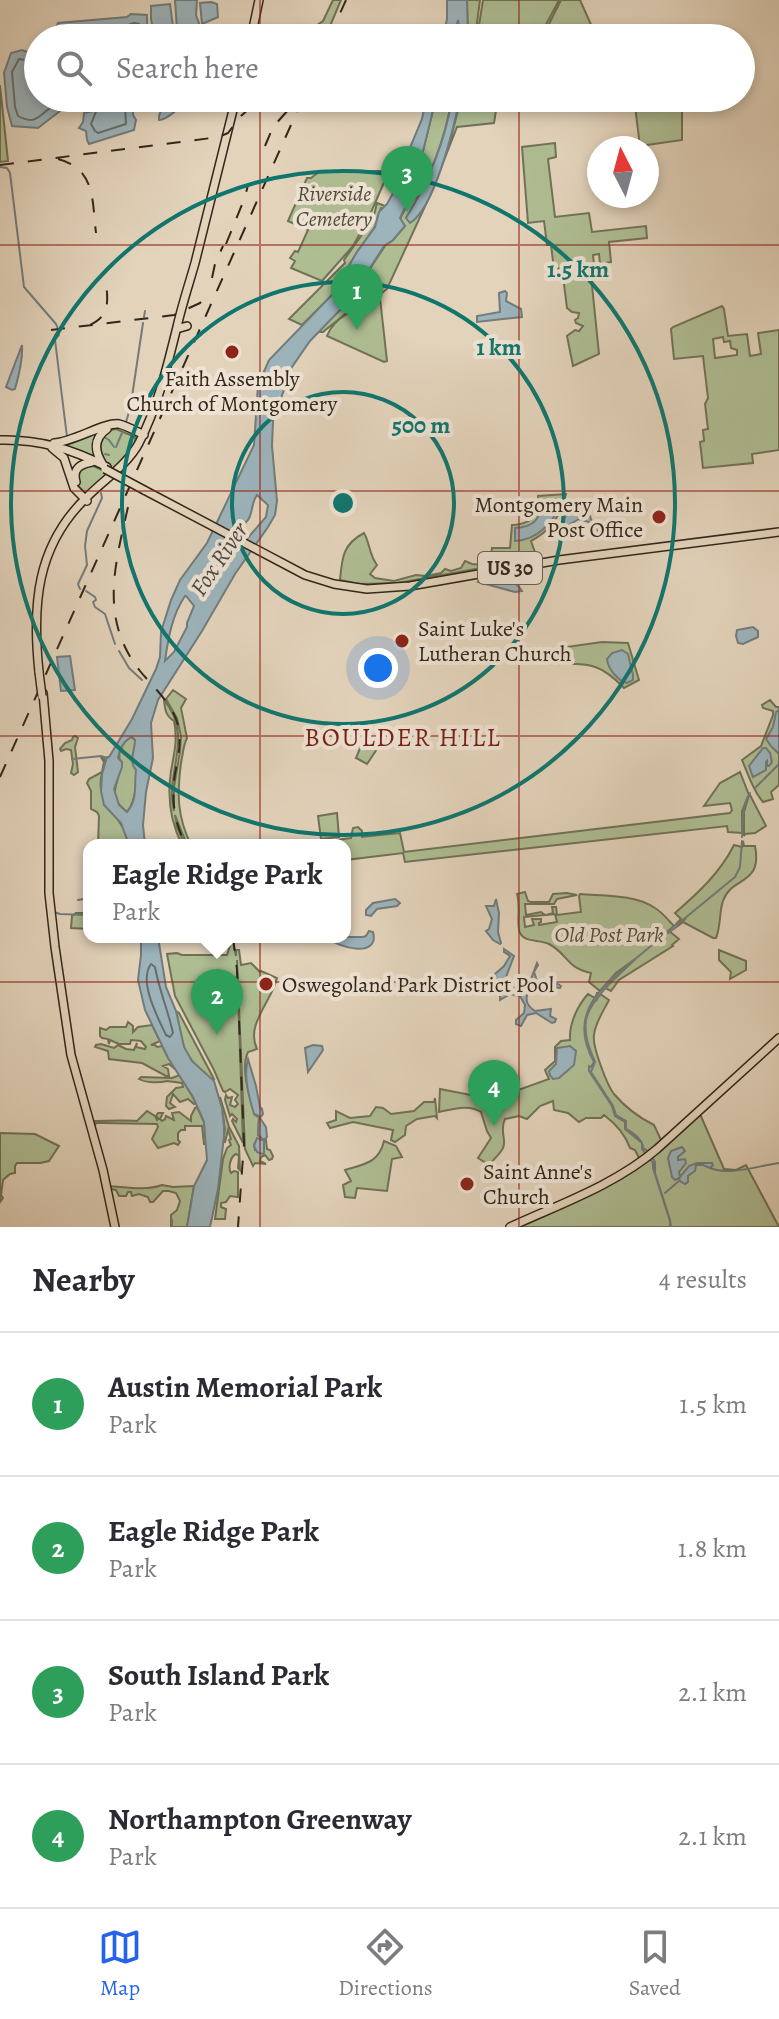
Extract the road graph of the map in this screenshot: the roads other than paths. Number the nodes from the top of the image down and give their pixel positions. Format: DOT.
graph roads {
  1 [pos="259,0"];
  2 [pos="254,24"];
  3 [pos="232,112"];
  4 [pos="143,437"];
  5 [pos="0,441"];
  6 [pos="50,446"];
  7 [pos="92,462"];
  8 [pos="105,467"];
  9 [pos="87,499"];
  10 [pos="74,513"];
  11 [pos="779,530"];
  12 [pos="40,670"];
  13 [pos="779,1038"];
  14 [pos="115,1227"];
  15 [pos="510,1227"];
  1 -- 2 [label="main road"];
  3 -- 4 [label="main road"];
  4 -- 6 [label="main road"];
  4 -- 8 [label="main road"];
  4 -- 9 [label="main road"];
  5 -- 6 [label="main road, US 30"];
  6 -- 7 [label="main road, US 30"];
  6 -- 8 [label="main road, US 30"];
  6 -- 9 [label="main road"];
  7 -- 8 [label="main road, US 30"];
  7 -- 9 [label="main road"];
  8 -- 11 [label="main road, US 30, bridge"];
  9 -- 10 [label="main road"];
  10 -- 12 [label="main road"];
  10 -- 12 [label="main road"];
  12 -- 14 [label="main road, bridge"];
  13 -- 15 [label="main road"];
}
